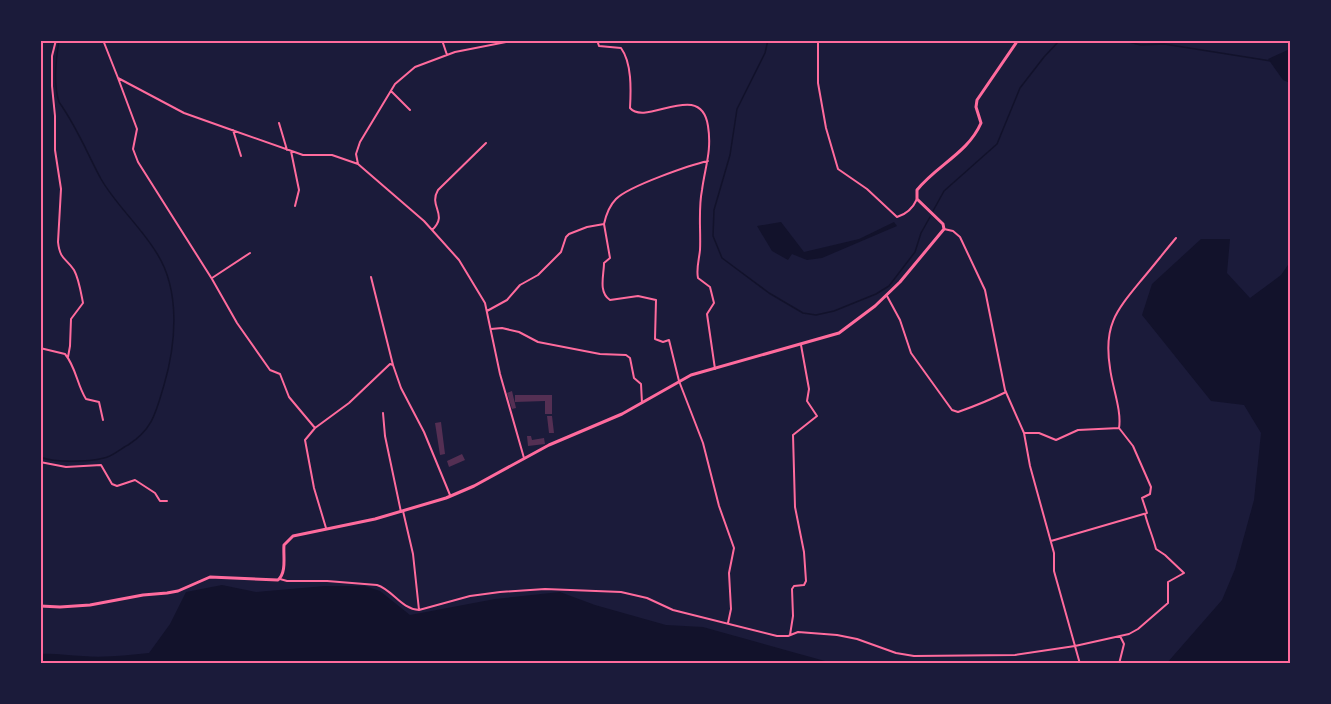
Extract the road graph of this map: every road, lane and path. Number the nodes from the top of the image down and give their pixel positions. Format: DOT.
graph roads {
  1 [pos="56,40"];
  2 [pos="103,40"];
  3 [pos="442,40"];
  4 [pos="527,40"];
  5 [pos="597,40"];
  6 [pos="818,40"];
  7 [pos="1018,40"];
  8 [pos="447,55"];
  9 [pos="118,78"];
  10 [pos="391,91"];
  11 [pos="410,110"];
  12 [pos="279,123"];
  13 [pos="233,130"];
  14 [pos="486,143"];
  15 [pos="289,150"];
  16 [pos="241,156"];
  17 [pos="708,161"];
  18 [pos="358,164"];
  19 [pos="917,199"];
  20 [pos="295,206"];
  21 [pos="604,224"];
  22 [pos="944,229"];
  23 [pos="432,230"];
  24 [pos="1176,238"];
  25 [pos="250,253"];
  26 [pos="371,277"];
  27 [pos="212,278"];
  28 [pos="886,296"];
  29 [pos="487,311"];
  30 [pos="491,329"];
  31 [pos="801,344"];
  32 [pos="40,348"];
  33 [pos="68,357"];
  34 [pos="393,365"];
  35 [pos="715,369"];
  36 [pos="679,381"];
  37 [pos="1006,392"];
  38 [pos="642,403"];
  39 [pos="383,413"];
  40 [pos="103,420"];
  41 [pos="315,428"];
  42 [pos="1119,428"];
  43 [pos="1024,433"];
  44 [pos="524,458"];
  45 [pos="40,462"];
  46 [pos="450,496"];
  47 [pos="167,501"];
  48 [pos="402,512"];
  49 [pos="1145,514"];
  50 [pos="326,528"];
  51 [pos="1050,541"];
  52 [pos="280,579"];
  53 [pos="40,606"];
  54 [pos="419,610"];
  55 [pos="728,623"];
  56 [pos="790,635"];
  57 [pos="1120,636"];
  58 [pos="1075,646"];
  59 [pos="1080,663"];
  60 [pos="1119,663"];
  1 -- 33 [label="street"];
  2 -- 9 [label="street"];
  3 -- 8 [label="street"];
  4 -- 8 [label="street"];
  5 -- 17 [label="street"];
  6 -- 19 [label="street"];
  7 -- 19 [label="main road"];
  8 -- 10 [label="street"];
  9 -- 13 [label="street"];
  9 -- 27 [label="street"];
  10 -- 11 [label="street"];
  10 -- 18 [label="street"];
  12 -- 15 [label="street"];
  13 -- 15 [label="street"];
  13 -- 16 [label="street"];
  14 -- 23 [label="street"];
  15 -- 18 [label="street"];
  15 -- 20 [label="street"];
  17 -- 21 [label="street"];
  17 -- 35 [label="street"];
  18 -- 23 [label="street"];
  19 -- 22 [label="main road"];
  21 -- 29 [label="street"];
  21 -- 36 [label="street"];
  22 -- 28 [label="main road"];
  22 -- 37 [label="street"];
  23 -- 29 [label="street"];
  24 -- 42 [label="street"];
  25 -- 27 [label="street"];
  26 -- 34 [label="street"];
  27 -- 41 [label="street"];
  28 -- 31 [label="main road"];
  28 -- 37 [label="street"];
  29 -- 30 [label="street"];
  30 -- 38 [label="street"];
  30 -- 44 [label="street"];
  31 -- 35 [label="main road"];
  31 -- 56 [label="street"];
  32 -- 33 [label="street"];
  33 -- 40 [label="street"];
  34 -- 41 [label="street"];
  34 -- 46 [label="street"];
  35 -- 36 [label="main road"];
  36 -- 38 [label="main road"];
  36 -- 55 [label="street"];
  37 -- 43 [label="street"];
  38 -- 44 [label="main road"];
  39 -- 48 [label="street"];
  41 -- 50 [label="street"];
  42 -- 43 [label="street"];
  42 -- 49 [label="street"];
  43 -- 51 [label="street"];
  44 -- 46 [label="main road"];
  45 -- 47 [label="street"];
  46 -- 48 [label="main road"];
  48 -- 50 [label="main road"];
  48 -- 54 [label="street"];
  49 -- 51 [label="street"];
  49 -- 57 [label="street"];
  50 -- 52 [label="main road"];
  51 -- 58 [label="street"];
  52 -- 53 [label="main road"];
  52 -- 54 [label="street"];
  54 -- 55 [label="street"];
  55 -- 56 [label="street"];
  56 -- 58 [label="street"];
  57 -- 58 [label="street"];
  57 -- 60 [label="street"];
  58 -- 59 [label="street"];
}
